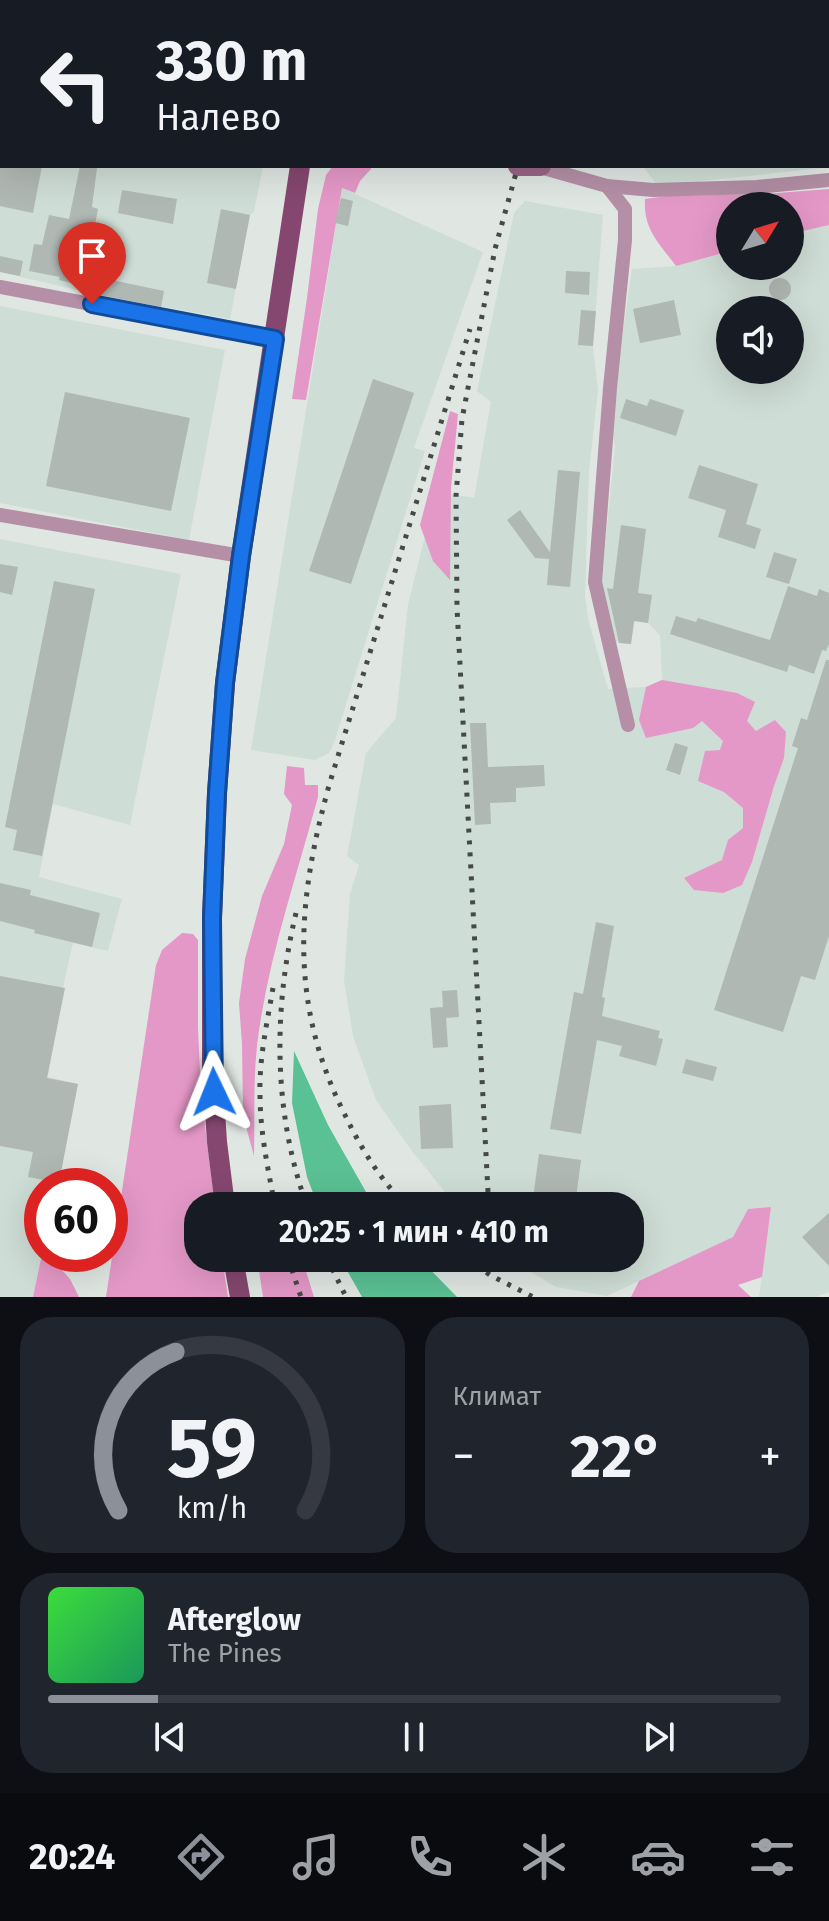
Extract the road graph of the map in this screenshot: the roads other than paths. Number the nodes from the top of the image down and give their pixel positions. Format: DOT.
graph roads {
  1 [pos="300,168"];
  2 [pos="547,168"];
  3 [pos="829,180"];
  4 [pos="607,186"];
  5 [pos="0,287"];
  6 [pos="275,339"];
  7 [pos="0,515"];
  8 [pos="241,556"];
  9 [pos="628,725"];
  10 [pos="223,1192"];
  11 [pos="236,1272"];
  12 [pos="240,1297"];
  1 -- 6 [label="main road"];
  2 -- 4 [label="street"];
  3 -- 4 [label="street"];
  4 -- 9 [label="street"];
  5 -- 6 [label="street"];
  6 -- 8 [label="main road"];
  7 -- 8 [label="street"];
  8 -- 10 [label="main road"];
  11 -- 12 [label="main road"];
}
